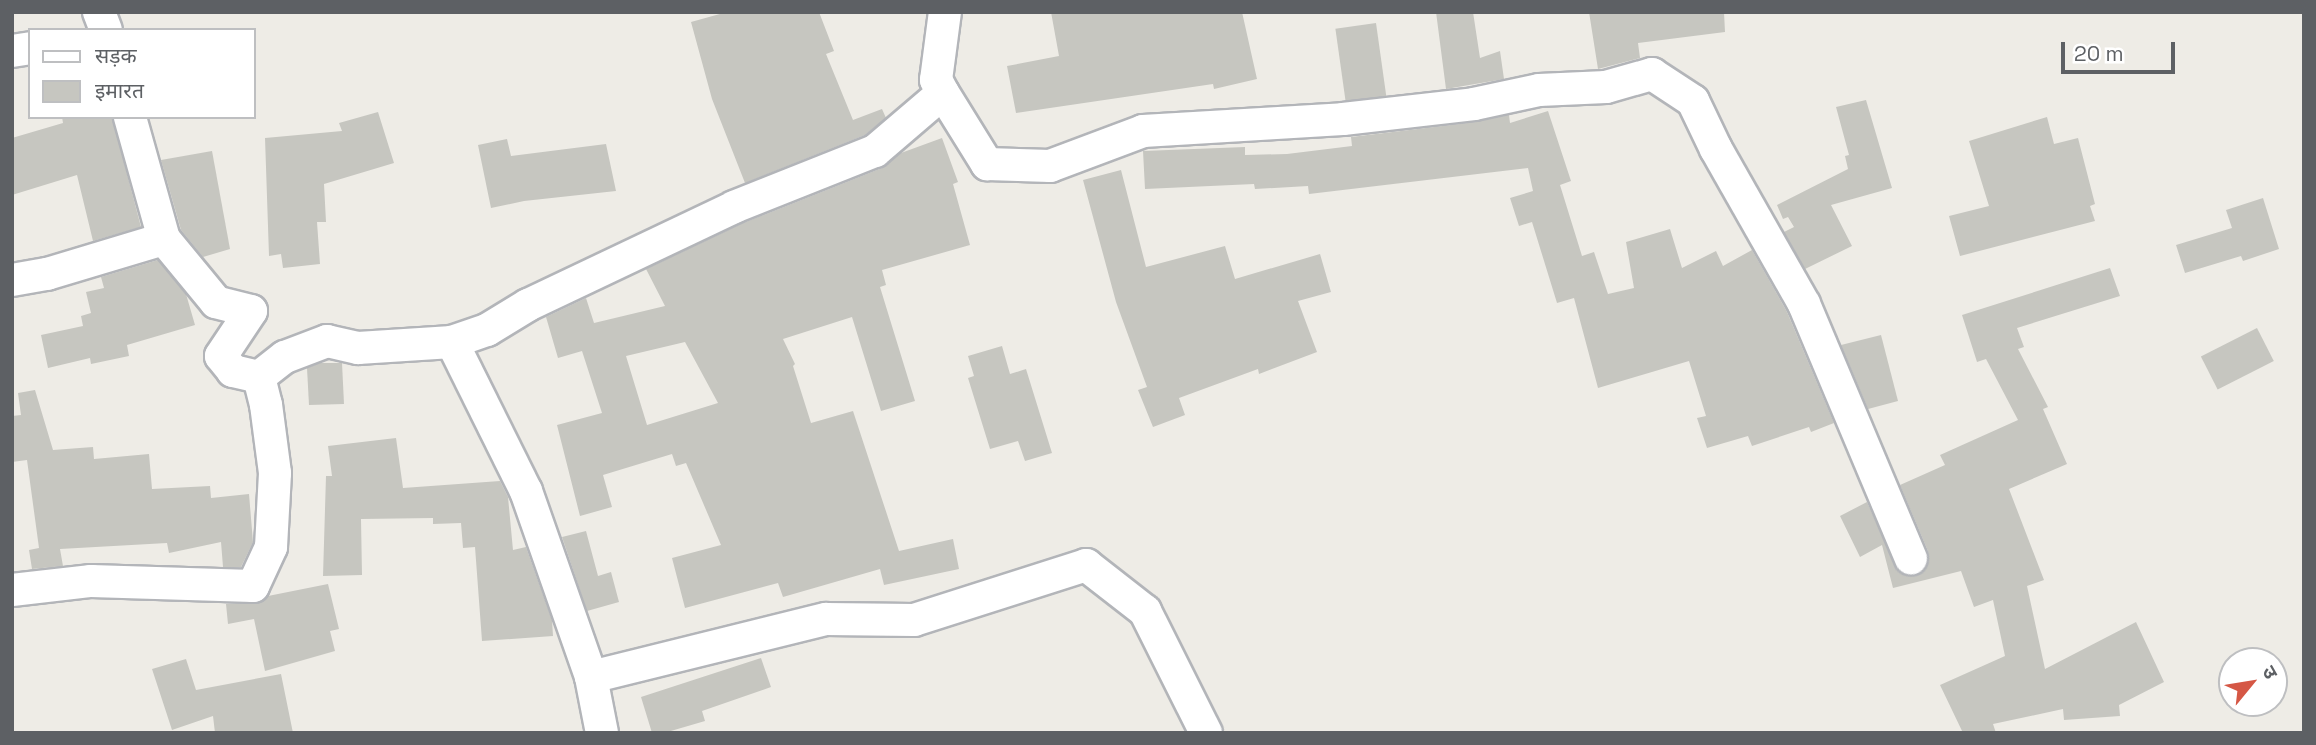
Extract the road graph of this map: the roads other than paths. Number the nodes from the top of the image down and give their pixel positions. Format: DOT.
graph roads {
  1 [pos="945,12"];
  2 [pos="943,93"];
  3 [pos="131,119"];
  4 [pos="164,239"];
  5 [pos="12,280"];
  6 [pos="452,342"];
  7 [pos="259,377"];
  8 [pos="1911,558"];
  9 [pos="12,590"];
  10 [pos="592,677"];
  11 [pos="602,733"];
  12 [pos="1206,733"];
  1 -- 2 [label="street"];
  2 -- 6 [label="street"];
  2 -- 8 [label="street"];
  3 -- 4 [label="street"];
  4 -- 5 [label="street"];
  4 -- 7 [label="street"];
  6 -- 7 [label="street"];
  6 -- 10 [label="street"];
  7 -- 9 [label="street"];
  10 -- 11 [label="street"];
  10 -- 12 [label="street"];
}
